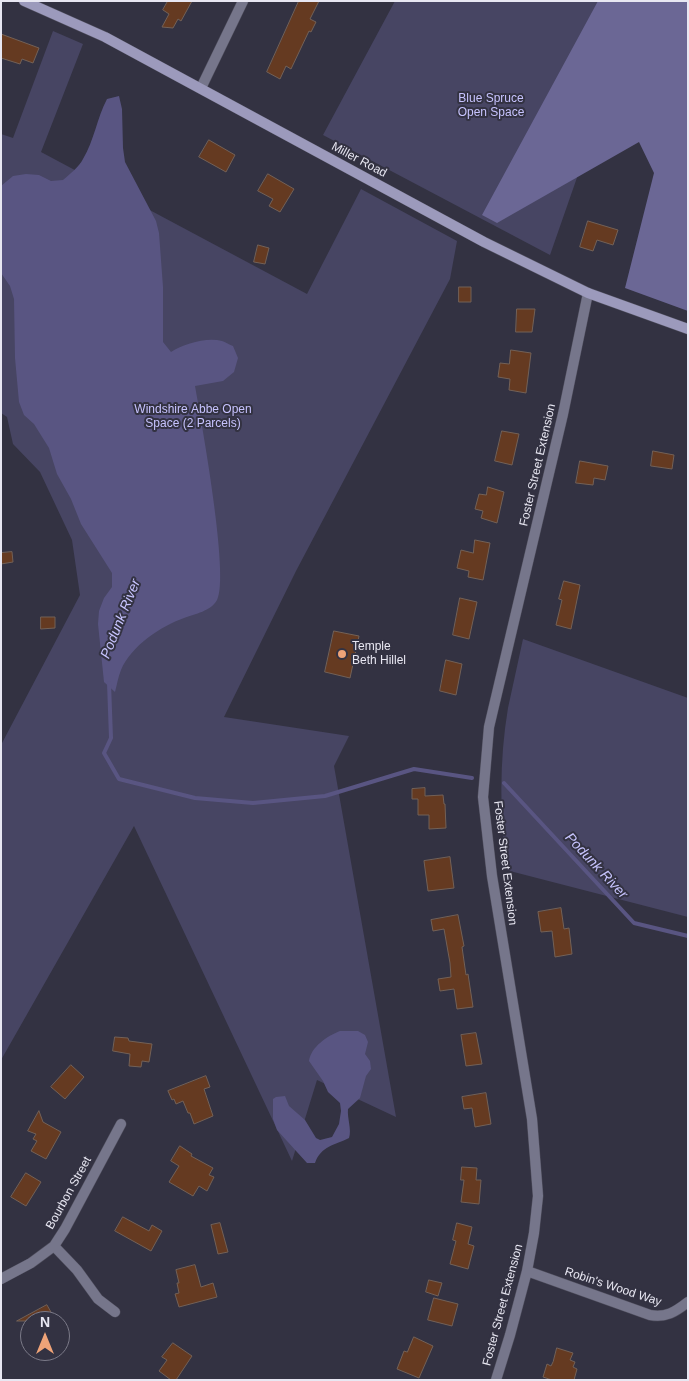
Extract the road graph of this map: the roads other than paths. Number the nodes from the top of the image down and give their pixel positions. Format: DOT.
graph roads {
  1 [pos="24,1"];
  2 [pos="243,1"];
  3 [pos="201,88"];
  4 [pos="588,293"];
  5 [pos="688,329"];
  6 [pos="121,1124"];
  7 [pos="54,1246"];
  8 [pos="527,1271"];
  9 [pos="1,1279"];
  10 [pos="688,1302"];
  11 [pos="115,1312"];
  12 [pos="496,1380"];
  1 -- 3 [label="street, Miller Road"];
  2 -- 3 [label="street"];
  3 -- 4 [label="street, Miller Road"];
  4 -- 5 [label="street, Miller Road"];
  4 -- 8 [label="street, Foster Street Extension"];
  6 -- 7 [label="street, Bourbon Street"];
  7 -- 9 [label="street, Bourbon Street"];
  7 -- 11 [label="street"];
  8 -- 10 [label="street, Robin's Wood Way"];
  8 -- 12 [label="street, Foster Street Extension"];
}
